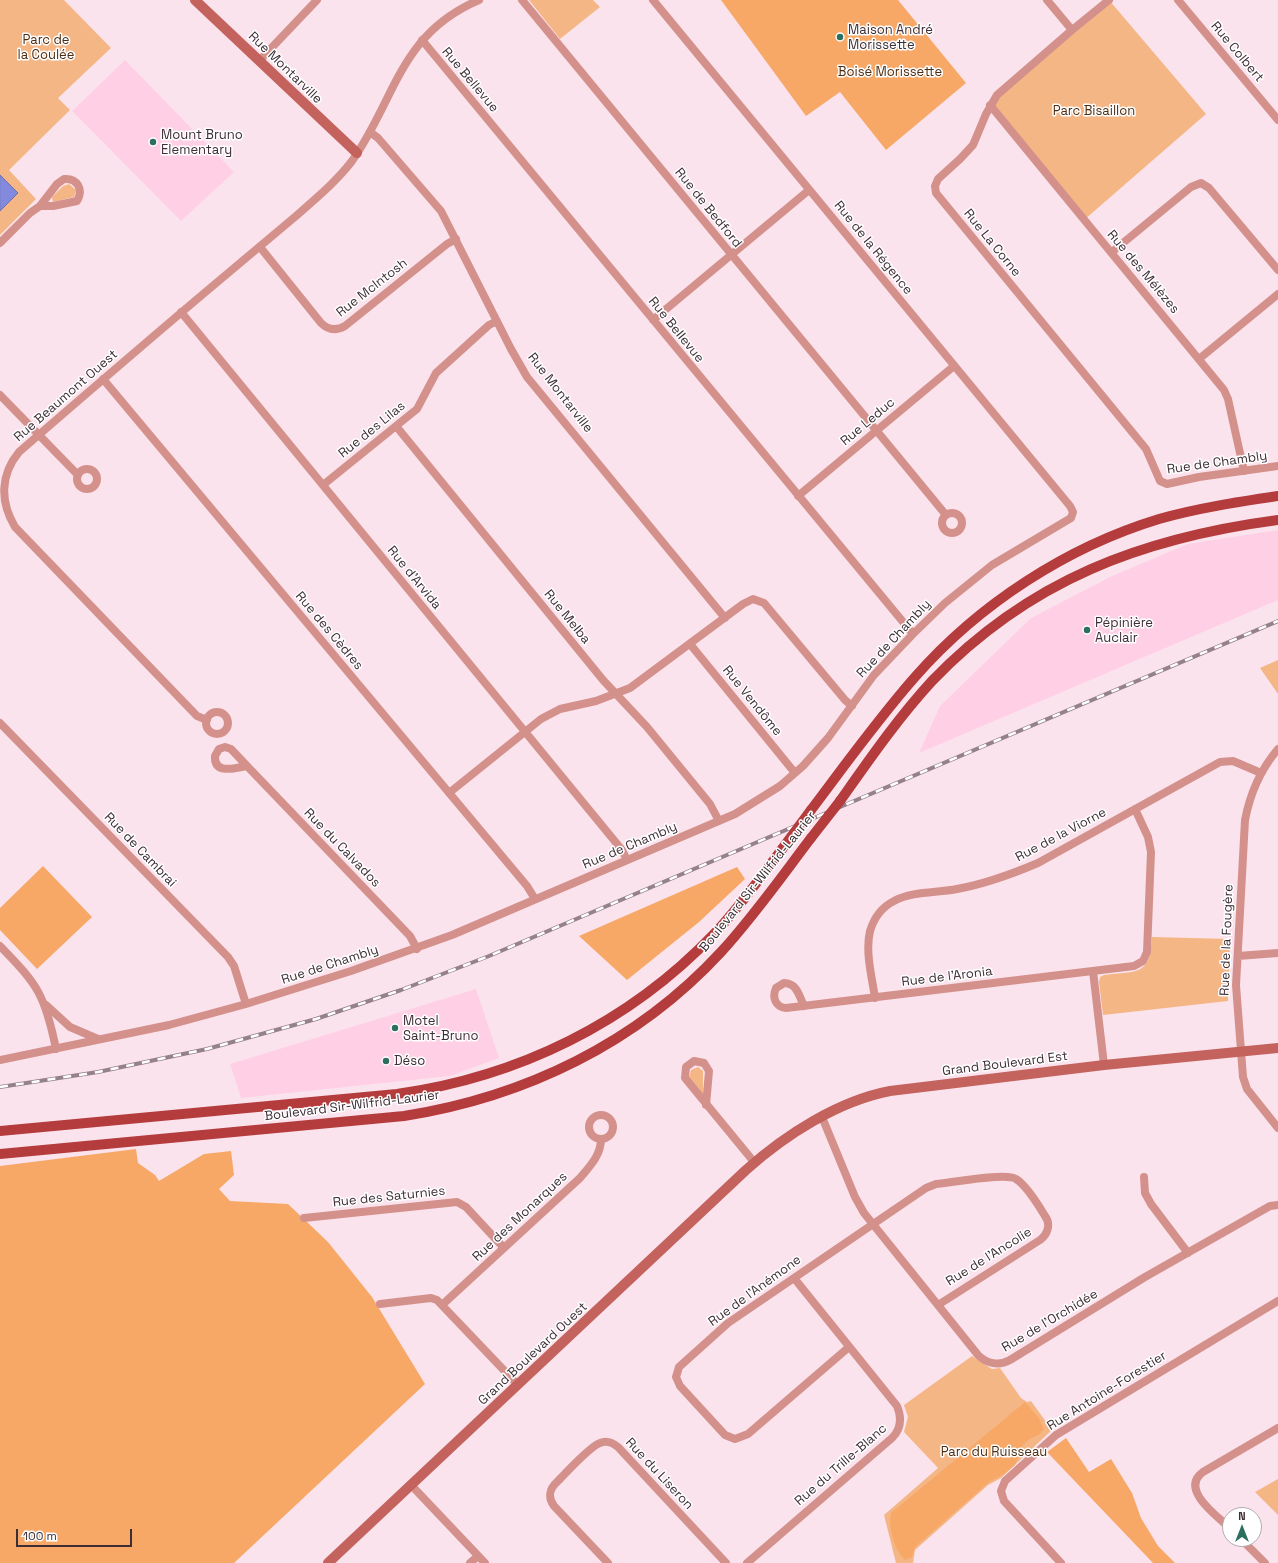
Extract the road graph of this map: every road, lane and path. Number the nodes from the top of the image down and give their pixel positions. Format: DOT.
graph roads {
  1 [pos="195,0"];
  2 [pos="317,0"];
  3 [pos="479,0"];
  4 [pos="522,0"];
  5 [pos="653,0"];
  6 [pos="1047,0"];
  7 [pos="1109,0"];
  8 [pos="1178,0"];
  9 [pos="1072,30"];
  10 [pos="422,40"];
  11 [pos="259,61"];
  12 [pos="990,105"];
  13 [pos="1278,120"];
  14 [pos="370,132"];
  15 [pos="357,153"];
  16 [pos="810,190"];
  17 [pos="40,206"];
  18 [pos="456,239"];
  19 [pos="0,243"];
  20 [pos="260,247"];
  21 [pos="1112,252"];
  22 [pos="731,255"];
  23 [pos="1278,270"];
  24 [pos="1278,294"];
  25 [pos="182,312"];
  26 [pos="653,320"];
  27 [pos="497,321"];
  28 [pos="1199,359"];
  29 [pos="954,366"];
  30 [pos="103,379"];
  31 [pos="0,395"];
  32 [pos="396,426"];
  33 [pos="876,431"];
  34 [pos="39,435"];
  35 [pos="1278,466"];
  36 [pos="1244,471"];
  37 [pos="78,475"];
  38 [pos="1161,482"];
  39 [pos="323,485"];
  40 [pos="798,496"];
  41 [pos="1278,496"];
  42 [pos="1072,512"];
  43 [pos="946,515"];
  44 [pos="1278,520"];
  45 [pos="725,618"];
  46 [pos="913,634"];
  47 [pos="690,644"];
  48 [pos="616,694"];
  49 [pos="852,706"];
  50 [pos="206,720"];
  51 [pos="0,723"];
  52 [pos="524,731"];
  53 [pos="1278,749"];
  54 [pos="247,766"];
  55 [pos="1261,773"];
  56 [pos="795,774"];
  57 [pos="449,793"];
  58 [pos="1135,809"];
  59 [pos="719,821"];
  60 [pos="627,860"];
  61 [pos="535,900"];
  62 [pos="0,946"];
  63 [pos="417,949"];
  64 [pos="1278,953"];
  65 [pos="1238,956"];
  66 [pos="1093,971"];
  67 [pos="875,998"];
  68 [pos="246,1004"];
  69 [pos="46,1005"];
  70 [pos="804,1006"];
  71 [pos="98,1040"];
  72 [pos="1278,1048"];
  73 [pos="56,1049"];
  74 [pos="1242,1052"];
  75 [pos="0,1060"];
  76 [pos="1104,1065"];
  77 [pos="706,1105"];
  78 [pos="822,1117"];
  79 [pos="1278,1128"];
  80 [pos="0,1131"];
  81 [pos="602,1139"];
  82 [pos="0,1154"];
  83 [pos="754,1162"];
  84 [pos="1144,1177"];
  85 [pos="1278,1205"];
  86 [pos="304,1218"];
  87 [pos="873,1224"];
  88 [pos="504,1248"];
  89 [pos="1188,1252"];
  90 [pos="794,1278"];
  91 [pos="1278,1301"];
  92 [pos="380,1304"];
  93 [pos="442,1305"];
  94 [pos="938,1305"];
  95 [pos="849,1347"];
  96 [pos="518,1386"];
  97 [pos="1278,1428"];
  98 [pos="412,1486"];
  99 [pos="1222,1520"];
  100 [pos="1249,1547"];
  101 [pos="478,1556"];
  102 [pos="328,1563"];
  103 [pos="470,1563"];
  104 [pos="485,1563"];
  105 [pos="608,1563"];
  106 [pos="726,1563"];
  107 [pos="747,1563"];
  108 [pos="1061,1563"];
  109 [pos="1265,1563"];
  1 -- 11 [label="street, Rue Montarville"];
  2 -- 11 [label="street"];
  3 -- 10 [label="street, Rue Beaumont Ouest"];
  4 -- 22 [label="street, Rue de Bedford"];
  5 -- 16 [label="street, Rue de la Régence"];
  6 -- 9 [label="street"];
  7 -- 9 [label="street"];
  8 -- 13 [label="street, Rue Colbert"];
  9 -- 12 [label="street, Rue La Corne"];
  10 -- 14 [label="street, Rue Beaumont Ouest"];
  10 -- 26 [label="street, Rue Bellevue"];
  11 -- 15 [label="street, Rue Montarville"];
  12 -- 21 [label="street, Rue des Mélèzes"];
  12 -- 38 [label="street, Rue La Corne"];
  14 -- 15 [label="street, Rue Beaumont Ouest"];
  14 -- 18 [label="street, Rue Montarville"];
  15 -- 20 [label="street, Rue Beaumont Ouest"];
  16 -- 22 [label="street"];
  16 -- 29 [label="street, Rue de la Régence"];
  17 -- 17 [label="street"];
  17 -- 19 [label="street"];
  18 -- 20 [label="street, Rue McIntosh"];
  18 -- 27 [label="street, Rue Montarville"];
  20 -- 25 [label="street, Rue Beaumont Ouest"];
  21 -- 23 [label="street"];
  21 -- 28 [label="street, Rue des Mélèzes"];
  22 -- 26 [label="street"];
  22 -- 33 [label="street, Rue de Bedford"];
  24 -- 28 [label="street"];
  25 -- 30 [label="street, Rue Beaumont Ouest"];
  25 -- 39 [label="street, Rue d'Arvida"];
  26 -- 40 [label="street, Rue Bellevue"];
  27 -- 32 [label="street, Rue des Lilas"];
  27 -- 45 [label="street, Rue Montarville"];
  28 -- 36 [label="street, Rue des Mélèzes"];
  29 -- 33 [label="street, Rue Leduc"];
  29 -- 42 [label="street, Rue de la Régence"];
  30 -- 34 [label="street, Rue Beaumont Ouest"];
  30 -- 57 [label="street, Rue des Cèdres"];
  31 -- 34 [label="street"];
  32 -- 39 [label="street, Rue des Lilas"];
  32 -- 48 [label="street, Rue Melba"];
  33 -- 40 [label="street, Rue Leduc"];
  33 -- 43 [label="street, Rue de Bedford"];
  34 -- 37 [label="street"];
  34 -- 50 [label="street, Rue Beaumont Ouest"];
  35 -- 36 [label="street, Rue de Chambly"];
  36 -- 38 [label="street, Rue de Chambly"];
  39 -- 52 [label="street, Rue d'Arvida"];
  40 -- 46 [label="street, Rue Bellevue"];
  41 -- 80 [label="main road, Boulevard Sir-Wilfrid-Laurier, bridge"];
  42 -- 46 [label="street, Rue de Chambly"];
  44 -- 82 [label="main road, Boulevard Sir-Wilfrid-Laurier, bridge"];
  45 -- 47 [label="street"];
  45 -- 49 [label="street"];
  46 -- 49 [label="street, Rue de Chambly"];
  47 -- 48 [label="street"];
  47 -- 56 [label="street, Rue Vendôme"];
  48 -- 52 [label="street"];
  48 -- 59 [label="street, Rue Melba"];
  49 -- 56 [label="street, Rue de Chambly"];
  51 -- 68 [label="street, Rue de Cambrai"];
  52 -- 57 [label="street"];
  52 -- 60 [label="street, Rue d'Arvida"];
  53 -- 55 [label="street, Rue de la Fougère"];
  54 -- 63 [label="street, Rue du Calvados"];
  55 -- 58 [label="street, Rue de la Viorne"];
  55 -- 65 [label="street, Rue de la Fougère"];
  56 -- 59 [label="street, Rue de Chambly"];
  57 -- 61 [label="street, Rue des Cèdres"];
  58 -- 66 [label="street, Rue de l'Aronia"];
  58 -- 67 [label="street, Rue de la Viorne"];
  59 -- 60 [label="street, Rue de Chambly"];
  60 -- 61 [label="street, Rue de Chambly"];
  61 -- 63 [label="street, Rue de Chambly"];
  62 -- 69 [label="street"];
  63 -- 68 [label="street, Rue de Chambly"];
  64 -- 65 [label="street"];
  65 -- 74 [label="street, Rue de la Fougère"];
  66 -- 67 [label="street, Rue de l'Aronia"];
  66 -- 76 [label="street"];
  67 -- 70 [label="street, Rue de l'Aronia"];
  68 -- 71 [label="street, Rue de Chambly"];
  69 -- 71 [label="street"];
  69 -- 73 [label="street"];
  71 -- 73 [label="street, Rue de Chambly"];
  72 -- 74 [label="street, Grand Boulevard Est"];
  73 -- 75 [label="street, Rue de Chambly"];
  74 -- 76 [label="street, Grand Boulevard Est"];
  74 -- 79 [label="street, Rue de la Fougère"];
  76 -- 78 [label="street, Grand Boulevard Est"];
  77 -- 77 [label="street"];
  77 -- 83 [label="street"];
  78 -- 83 [label="street, Grand Boulevard Est"];
  78 -- 87 [label="street, Rue de l'Orchidée"];
  81 -- 88 [label="street, Rue des Monarques"];
  83 -- 96 [label="street, Grand Boulevard Ouest"];
  84 -- 89 [label="street"];
  85 -- 89 [label="street, Rue de l'Orchidée"];
  86 -- 88 [label="street, Rue des Saturnies"];
  87 -- 90 [label="street, Rue de l'Anémone"];
  87 -- 94 [label="street, Rue de l'Orchidée"];
  87 -- 94 [label="street, Rue de l'Ancolie"];
  88 -- 93 [label="street, Rue des Monarques"];
  89 -- 94 [label="street, Rue de l'Orchidée"];
  90 -- 95 [label="street, Rue du Trille-Blanc"];
  90 -- 95 [label="street, Rue de l'Anémone"];
  91 -- 108 [label="street, Rue Antoine-Forestier"];
  92 -- 93 [label="street"];
  93 -- 96 [label="street"];
  95 -- 107 [label="street, Rue du Trille-Blanc"];
  96 -- 98 [label="street, Grand Boulevard Ouest"];
  97 -- 99 [label="street"];
  98 -- 101 [label="street"];
  98 -- 102 [label="street, Grand Boulevard Ouest"];
  100 -- 109 [label="street"];
  101 -- 103 [label="street"];
  101 -- 104 [label="street"];
  105 -- 106 [label="street, Rue du Liseron"];
}
